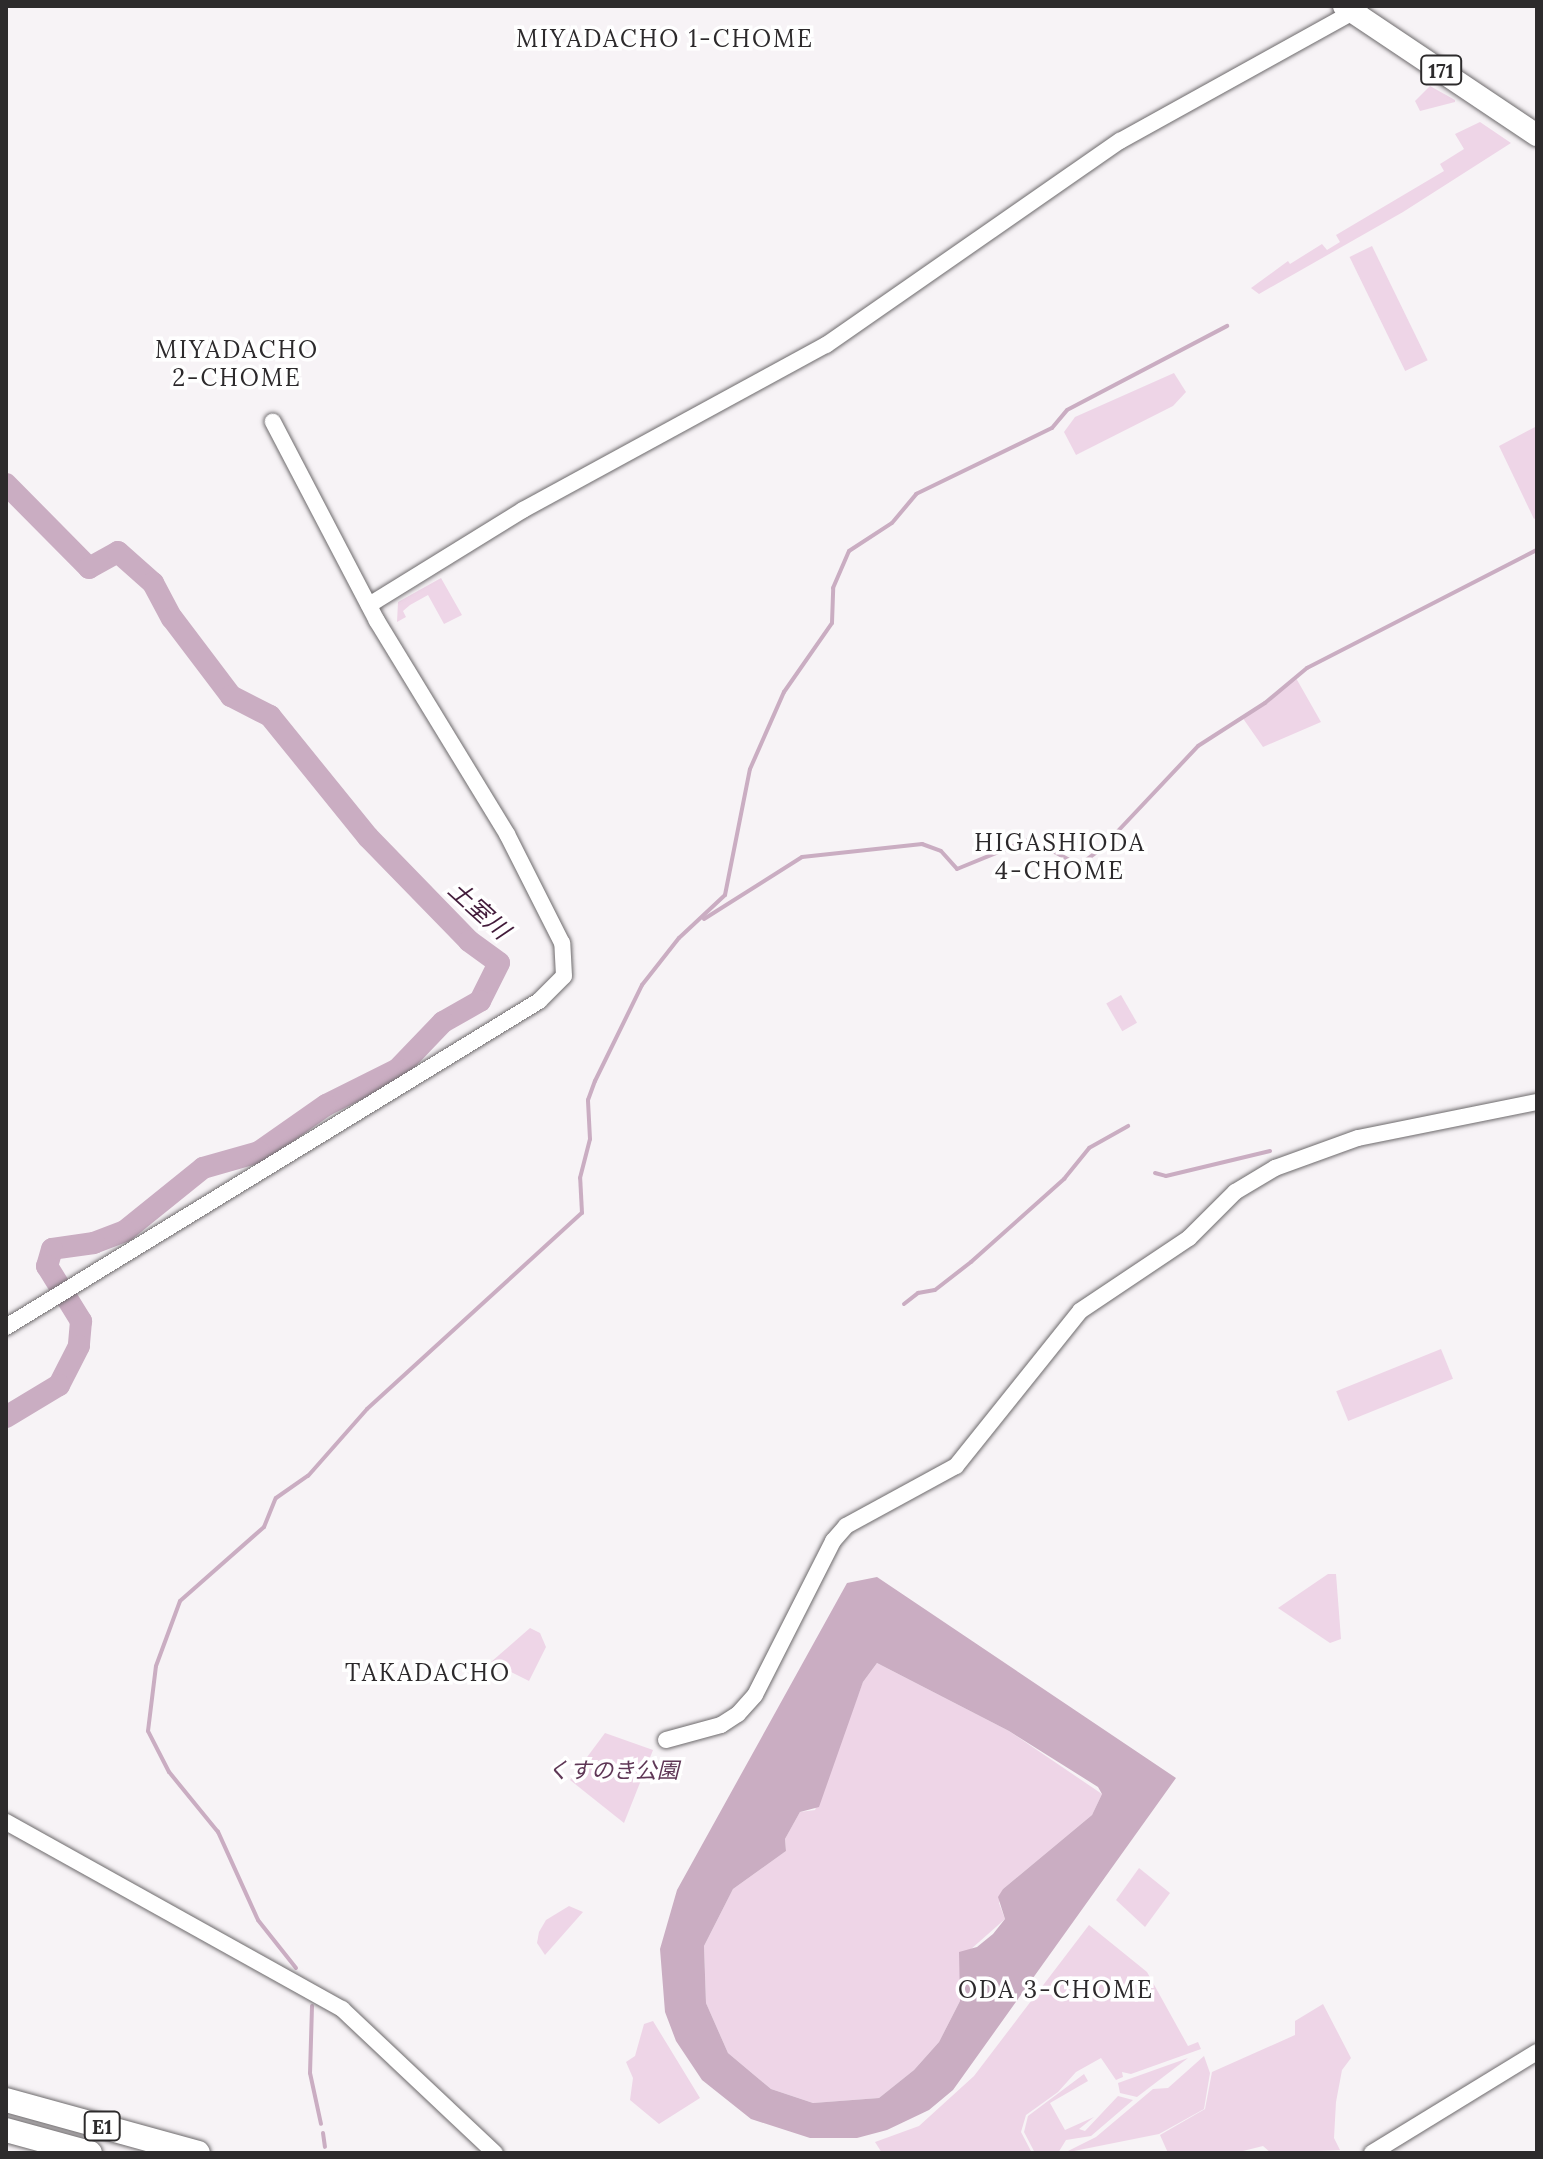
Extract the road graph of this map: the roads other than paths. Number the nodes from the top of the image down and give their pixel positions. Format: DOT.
graph roads {
  1 [pos="1354,8"];
  2 [pos="1537,135"];
  3 [pos="273,422"];
  4 [pos="369,605"];
  5 [pos="1537,1102"];
  6 [pos="6,1327"];
  7 [pos="666,1740"];
  8 [pos="6,1822"];
  9 [pos="1537,2052"];
  10 [pos="6,2100"];
  11 [pos="6,2130"];
  12 [pos="90,2153"];
  13 [pos="198,2153"];
  14 [pos="495,2153"];
  15 [pos="1372,2153"];
  1 -- 2 [label="highway, 171"];
  1 -- 4 [label="street"];
  3 -- 4 [label="street"];
  4 -- 6 [label="street"];
  5 -- 7 [label="street"];
  8 -- 14 [label="street"];
  9 -- 15 [label="street"];
  10 -- 13 [label="highway, E1"];
  11 -- 12 [label="highway, E1"];
}
